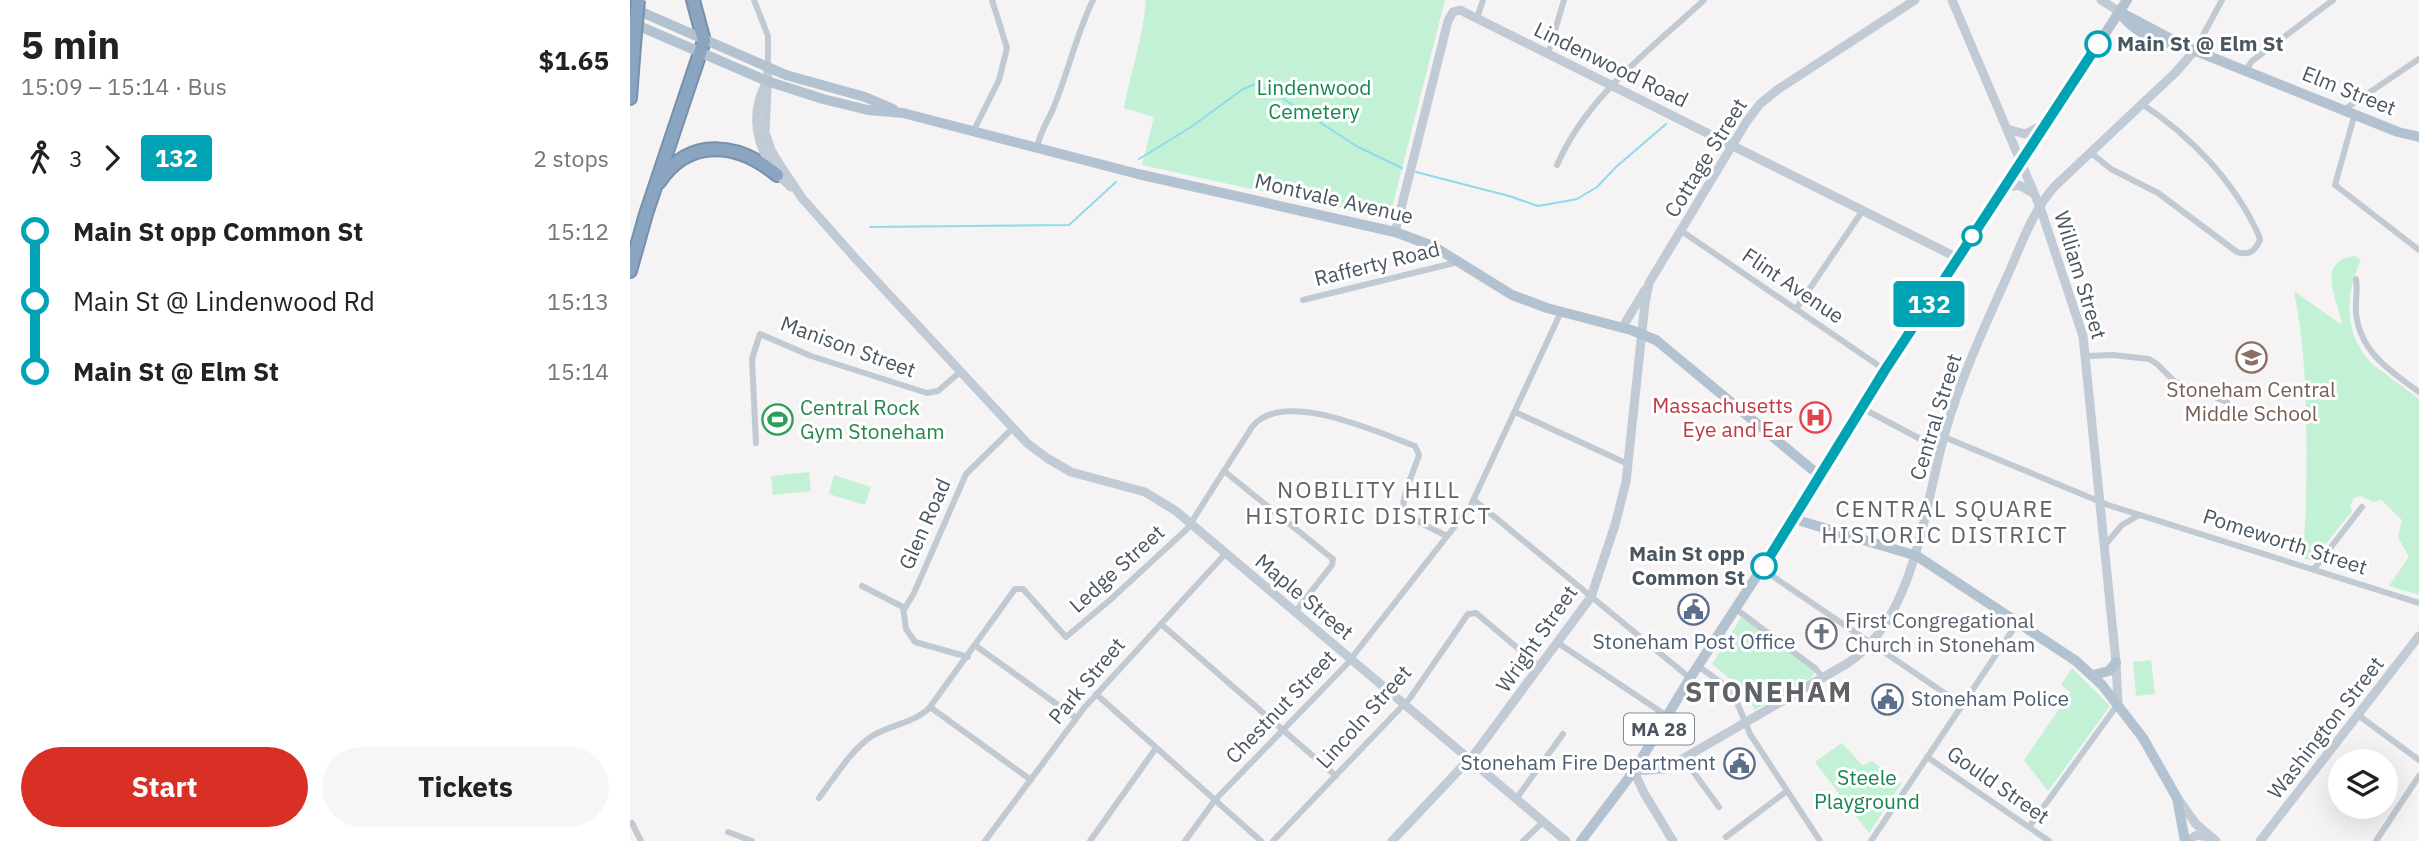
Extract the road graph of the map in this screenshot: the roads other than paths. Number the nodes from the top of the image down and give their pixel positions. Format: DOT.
graph roads {
  1 [pos="638,0"];
  2 [pos="693,0"];
  3 [pos="754,0"];
  4 [pos="992,0"];
  5 [pos="1093,0"];
  6 [pos="1483,0"];
  7 [pos="1564,0"];
  8 [pos="1704,0"];
  9 [pos="1915,0"];
  10 [pos="1952,0"];
  11 [pos="2101,0"];
  12 [pos="2127,0"];
  13 [pos="2222,0"];
  14 [pos="2333,0"];
  15 [pos="630,7"];
  16 [pos="2120,12"];
  17 [pos="1478,18"];
  18 [pos="630,22"];
  19 [pos="702,47"];
  20 [pos="2191,48"];
  21 [pos="1548,54"];
  22 [pos="2419,59"];
  23 [pos="768,68"];
  24 [pos="2246,70"];
  25 [pos="767,81"];
  26 [pos="1611,85"];
  27 [pos="630,98"];
  28 [pos="2142,104"];
  29 [pos="2350,111"];
  30 [pos="903,113"];
  31 [pos="2045,124"];
  32 [pos="2007,129"];
  33 [pos="974,132"];
  34 [pos="2419,137"];
  35 [pos="1733,145"];
  36 [pos="1037,149"];
  37 [pos="2090,152"];
  38 [pos="2021,160"];
  39 [pos="1557,165"];
  40 [pos="777,175"];
  41 [pos="2003,188"];
  42 [pos="2036,197"];
  43 [pos="652,198"];
  44 [pos="802,198"];
  45 [pos="2040,207"];
  46 [pos="1863,210"];
  47 [pos="1681,230"];
  48 [pos="1395,232"];
  49 [pos="2419,250"];
  50 [pos="1958,258"];
  51 [pos="1459,262"];
  52 [pos="630,271"];
  53 [pos="2356,279"];
  54 [pos="1649,283"];
  55 [pos="1303,300"];
  56 [pos="1796,309"];
  57 [pos="1561,312"];
  58 [pos="1622,328"];
  59 [pos="1642,334"];
  60 [pos="2086,356"];
  61 [pos="1885,370"];
  62 [pos="960,372"];
  63 [pos="2419,392"];
  64 [pos="2228,402"];
  65 [pos="1862,408"];
  66 [pos="1515,412"];
  67 [pos="1013,428"];
  68 [pos="1944,437"];
  69 [pos="756,443"];
  70 [pos="1941,450"];
  71 [pos="1628,464"];
  72 [pos="1224,471"];
  73 [pos="1820,476"];
  74 [pos="1474,500"];
  75 [pos="2100,502"];
  76 [pos="2362,507"];
  77 [pos="2139,515"];
  78 [pos="1794,519"];
  79 [pos="1192,524"];
  80 [pos="1447,536"];
  81 [pos="2105,545"];
  82 [pos="1226,554"];
  83 [pos="1917,556"];
  84 [pos="1762,569"];
  85 [pos="2314,569"];
  86 [pos="862,586"];
  87 [pos="1591,597"];
  88 [pos="2419,603"];
  89 [pos="905,608"];
  90 [pos="1736,609"];
  91 [pos="1295,612"];
  92 [pos="2018,622"];
  93 [pos="1161,624"];
  94 [pos="2419,636"];
  95 [pos="1558,643"];
  96 [pos="1871,644"];
  97 [pos="976,646"];
  98 [pos="968,657"];
  99 [pos="1351,659"];
  100 [pos="2116,662"];
  101 [pos="1698,666"];
  102 [pos="1540,667"];
  103 [pos="2093,675"];
  104 [pos="1690,678"];
  105 [pos="1823,678"];
  106 [pos="1096,694"];
  107 [pos="2118,704"];
  108 [pos="1404,705"];
  109 [pos="1962,705"];
  110 [pos="930,707"];
  111 [pos="2358,715"];
  112 [pos="1667,716"];
  113 [pos="1076,718"];
  114 [pos="1746,723"];
  115 [pos="1284,731"];
  116 [pos="1563,734"];
  117 [pos="1156,748"];
  118 [pos="1927,757"];
  119 [pos="1684,759"];
  120 [pos="1470,760"];
  121 [pos="2419,760"];
  122 [pos="1634,771"];
  123 [pos="1336,776"];
  124 [pos="2419,776"];
  125 [pos="1031,780"];
  126 [pos="1787,791"];
  127 [pos="819,798"];
  128 [pos="2177,798"];
  129 [pos="1516,799"];
  130 [pos="1215,800"];
  131 [pos="1719,807"];
  132 [pos="1543,822"];
  133 [pos="632,823"];
  134 [pos="2029,827"];
  135 [pos="728,832"];
  136 [pos="1726,837"];
  137 [pos="2215,840"];
  138 [pos="641,841"];
  139 [pos="752,841"];
  140 [pos="985,841"];
  141 [pos="1090,841"];
  142 [pos="1185,841"];
  143 [pos="1261,841"];
  144 [pos="1273,841"];
  145 [pos="1392,841"];
  146 [pos="1523,841"];
  147 [pos="1566,841"];
  148 [pos="1581,841"];
  149 [pos="1673,841"];
  150 [pos="1820,841"];
  151 [pos="1871,841"];
  152 [pos="2049,841"];
  153 [pos="2186,841"];
  154 [pos="2260,841"];
  155 [pos="2376,841"];
  1 -- 27 [label="highway, bridge"];
  2 -- 19 [label="highway"];
  3 -- 23 [label="street"];
  4 -- 33 [label="street"];
  5 -- 36 [label="street"];
  6 -- 17 [label="street"];
  7 -- 21 [label="street"];
  8 -- 26 [label="street"];
  9 -- 35 [label="street, Cottage Street"];
  10 -- 32 [label="street, William Street"];
  11 -- 16 [label="street, Elm Street"];
  12 -- 16 [label="main road, MA 28"];
  13 -- 20 [label="street, Central Street"];
  14 -- 24 [label="street"];
  15 -- 19 [label="main road, Montvale Avenue"];
  16 -- 20 [label="main road, Elm Street"];
  16 -- 31 [label="main road, MA 28"];
  17 -- 21 [label="street, Lindenwood Road"];
  17 -- 48 [label="street, Lindenwood Road"];
  18 -- 19 [label="main road, Montvale Avenue"];
  19 -- 23 [label="main road, Montvale Avenue"];
  19 -- 25 [label="main road, Montvale Avenue"];
  19 -- 43 [label="highway"];
  20 -- 24 [label="main road, Elm Street"];
  20 -- 28 [label="street, Central Street"];
  21 -- 26 [label="street, Lindenwood Road"];
  22 -- 29 [label="street"];
  23 -- 25 [label="street, Maple Street"];
  23 -- 30 [label="main road, Montvale Avenue"];
  24 -- 29 [label="main road, Elm Street"];
  25 -- 30 [label="main road, Montvale Avenue"];
  25 -- 40 [label="street, Maple Street"];
  25 -- 44 [label="street, Maple Street"];
  26 -- 35 [label="street, Lindenwood Road"];
  26 -- 39 [label="street"];
  28 -- 37 [label="street, Central Street"];
  28 -- 37 [label="street"];
  29 -- 34 [label="main road, Elm Street"];
  29 -- 49 [label="street"];
  30 -- 33 [label="main road, Montvale Avenue"];
  31 -- 32 [label="street"];
  31 -- 38 [label="main road, MA 28"];
  32 -- 38 [label="street, William Street"];
  33 -- 36 [label="main road, Montvale Avenue"];
  35 -- 46 [label="street, Lindenwood Road"];
  35 -- 47 [label="street, Cottage Street"];
  36 -- 48 [label="main road, Montvale Avenue"];
  37 -- 45 [label="street, Central Street"];
  38 -- 41 [label="main road, MA 28"];
  38 -- 42 [label="street, William Street"];
  40 -- 43 [label="highway"];
  40 -- 44 [label="street, Maple Street"];
  41 -- 42 [label="street"];
  41 -- 50 [label="main road, MA 28"];
  42 -- 45 [label="street, William Street"];
  43 -- 52 [label="highway"];
  44 -- 62 [label="street, Maple Street"];
  45 -- 60 [label="street, William Street"];
  45 -- 68 [label="street, Central Street"];
  46 -- 50 [label="street, Lindenwood Road"];
  46 -- 56 [label="street"];
  47 -- 54 [label="street, Cottage Street"];
  47 -- 56 [label="street, Flint Avenue"];
  48 -- 51 [label="main road, Montvale Avenue"];
  50 -- 61 [label="main road, MA 28"];
  51 -- 55 [label="street, Rafferty Road"];
  51 -- 57 [label="main road, Montvale Avenue"];
  53 -- 63 [label="street"];
  54 -- 58 [label="street, Cottage Street"];
  54 -- 59 [label="street, Cottage Street"];
  56 -- 61 [label="street, Flint Avenue"];
  57 -- 58 [label="main road, Montvale Avenue"];
  57 -- 66 [label="street, Chestnut Street"];
  58 -- 59 [label="main road, Montvale Avenue"];
  59 -- 71 [label="street, Wright Street"];
  59 -- 73 [label="main road, Montvale Avenue"];
  60 -- 64 [label="street"];
  60 -- 75 [label="street, William Street"];
  61 -- 65 [label="main road, MA 28"];
  62 -- 67 [label="street, Maple Street"];
  62 -- 69 [label="street, Manison Street"];
  65 -- 70 [label="street"];
  65 -- 73 [label="main road, MA 28"];
  66 -- 71 [label="street"];
  66 -- 74 [label="street, Chestnut Street"];
  67 -- 79 [label="street, Maple Street"];
  67 -- 89 [label="street, Glen Road"];
  68 -- 70 [label="street, Central Street"];
  68 -- 75 [label="street, Pomeworth Street"];
  70 -- 83 [label="street, Central Street"];
  71 -- 87 [label="street, Wright Street"];
  72 -- 79 [label="street, Ledge Street"];
  72 -- 80 [label="street, Ledge Street"];
  72 -- 91 [label="street"];
  73 -- 78 [label="main road, MA 28"];
  74 -- 80 [label="street, Chestnut Street"];
  74 -- 87 [label="street"];
  75 -- 77 [label="street, Pomeworth Street"];
  75 -- 81 [label="street, William Street"];
  76 -- 85 [label="street"];
  77 -- 81 [label="street"];
  77 -- 85 [label="street, Pomeworth Street"];
  78 -- 83 [label="main road"];
  78 -- 84 [label="main road, MA 28"];
  79 -- 82 [label="street, Maple Street"];
  79 -- 97 [label="street, Ledge Street"];
  80 -- 99 [label="street, Chestnut Street"];
  81 -- 100 [label="street, William Street"];
  82 -- 91 [label="street, Maple Street"];
  82 -- 93 [label="street, Park Street"];
  83 -- 92 [label="main road"];
  83 -- 96 [label="street, Central Street"];
  84 -- 90 [label="main road, MA 28"];
  84 -- 96 [label="street"];
  85 -- 88 [label="street, Pomeworth Street"];
  86 -- 89 [label="street"];
  87 -- 95 [label="street, Wright Street"];
  87 -- 104 [label="street"];
  89 -- 98 [label="street"];
  90 -- 101 [label="main road, MA 28"];
  90 -- 105 [label="street"];
  91 -- 99 [label="street, Maple Street"];
  92 -- 103 [label="main road"];
  92 -- 109 [label="street"];
  93 -- 106 [label="street, Park Street"];
  93 -- 115 [label="street"];
  94 -- 111 [label="street, Washington Street"];
  95 -- 102 [label="street, Wright Street"];
  95 -- 112 [label="street"];
  96 -- 105 [label="street, Central Street"];
  96 -- 109 [label="street"];
  97 -- 98 [label="street"];
  97 -- 113 [label="street"];
  98 -- 110 [label="street"];
  99 -- 108 [label="street, Maple Street"];
  99 -- 115 [label="street, Chestnut Street"];
  100 -- 103 [label="main road"];
  100 -- 107 [label="street, William Street"];
  101 -- 104 [label="main road, MA 28"];
  101 -- 114 [label="street"];
  102 -- 108 [label="street, Lincoln Street"];
  102 -- 120 [label="street, Wright Street"];
  103 -- 107 [label="main road"];
  104 -- 112 [label="main road, MA 28"];
  105 -- 114 [label="street, Central Street"];
  106 -- 113 [label="street, Park Street"];
  106 -- 117 [label="street"];
  107 -- 128 [label="main road"];
  107 -- 134 [label="street"];
  108 -- 120 [label="street, Maple Street"];
  108 -- 123 [label="street, Lincoln Street"];
  109 -- 118 [label="street"];
  110 -- 125 [label="street"];
  110 -- 127 [label="street"];
  111 -- 121 [label="street"];
  111 -- 154 [label="street, Washington Street"];
  112 -- 122 [label="main road, MA 28"];
  113 -- 125 [label="street, Park Street"];
  114 -- 119 [label="street, Central Street"];
  114 -- 126 [label="street"];
  115 -- 123 [label="street"];
  115 -- 130 [label="street, Chestnut Street"];
  116 -- 129 [label="street"];
  117 -- 130 [label="street"];
  117 -- 141 [label="street"];
  118 -- 134 [label="street, Gould Street"];
  118 -- 151 [label="street"];
  119 -- 122 [label="street, Central Street"];
  119 -- 131 [label="street"];
  120 -- 129 [label="street, Maple Street"];
  120 -- 145 [label="street, Wright Street"];
  122 -- 148 [label="main road, MA 28"];
  122 -- 149 [label="street"];
  123 -- 144 [label="street, Lincoln Street"];
  124 -- 155 [label="street"];
  125 -- 140 [label="street, Park Street"];
  126 -- 136 [label="street"];
  126 -- 150 [label="street"];
  128 -- 137 [label="street"];
  128 -- 153 [label="main road"];
  129 -- 132 [label="street, Maple Street"];
  130 -- 142 [label="street, Chestnut Street"];
  130 -- 143 [label="street"];
  132 -- 146 [label="street"];
  132 -- 147 [label="street, Maple Street"];
  133 -- 138 [label="street"];
  134 -- 152 [label="street, Gould Street"];
  135 -- 139 [label="street"];
  137 -- 153 [label="street"];
}
